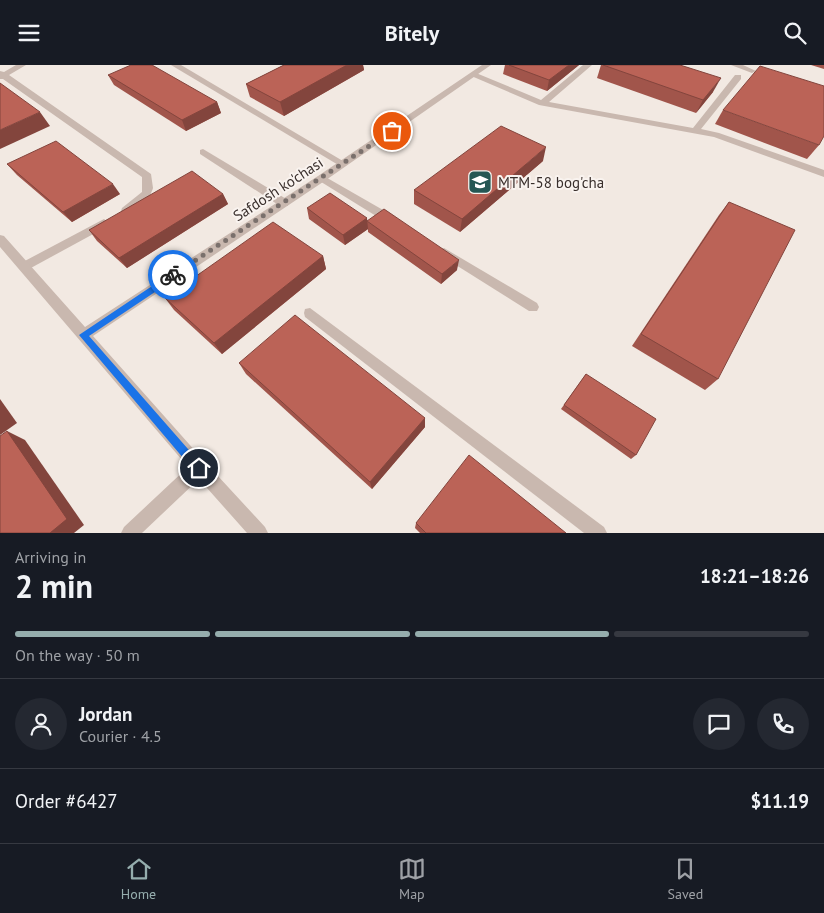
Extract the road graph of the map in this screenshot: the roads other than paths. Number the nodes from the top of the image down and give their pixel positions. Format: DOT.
graph roads {
  1 [pos="22,65"];
  2 [pos="175,65"];
  3 [pos="487,65"];
  4 [pos="588,65"];
  5 [pos="735,65"];
  6 [pos="752,71"];
  7 [pos="1,75"];
  8 [pos="473,75"];
  9 [pos="738,77"];
  10 [pos="542,103"];
  11 [pos="695,131"];
  12 [pos="204,152"];
  13 [pos="343,164"];
  14 [pos="824,174"];
  15 [pos="322,178"];
  16 [pos="284,203"];
  17 [pos="407,230"];
  18 [pos="0,239"];
  19 [pos="432,245"];
  20 [pos="25,266"];
  21 [pos="533,307"];
  22 [pos="310,313"];
  23 [pos="84,335"];
  24 [pos="199,468"];
  25 [pos="130,533"];
  26 [pos="259,533"];
  27 [pos="598,533"];
  1 -- 7 [label="street"];
  2 -- 13 [label="street"];
  3 -- 8 [label="street, Safdosh ko'chasi"];
  4 -- 10 [label="street"];
  5 -- 6 [label="street"];
  7 -- 20 [label="street"];
  8 -- 10 [label="street"];
  8 -- 13 [label="street, Safdosh ko'chasi"];
  9 -- 11 [label="street"];
  10 -- 11 [label="street"];
  11 -- 14 [label="street"];
  12 -- 16 [label="street"];
  13 -- 15 [label="street, Safdosh ko'chasi"];
  15 -- 16 [label="street, Safdosh ko'chasi"];
  15 -- 17 [label="street"];
  16 -- 23 [label="street, Safdosh ko'chasi"];
  18 -- 20 [label="street"];
  19 -- 21 [label="street"];
  20 -- 23 [label="street"];
  22 -- 27 [label="street"];
  23 -- 24 [label="street"];
  24 -- 25 [label="street"];
  24 -- 26 [label="street"];
}
